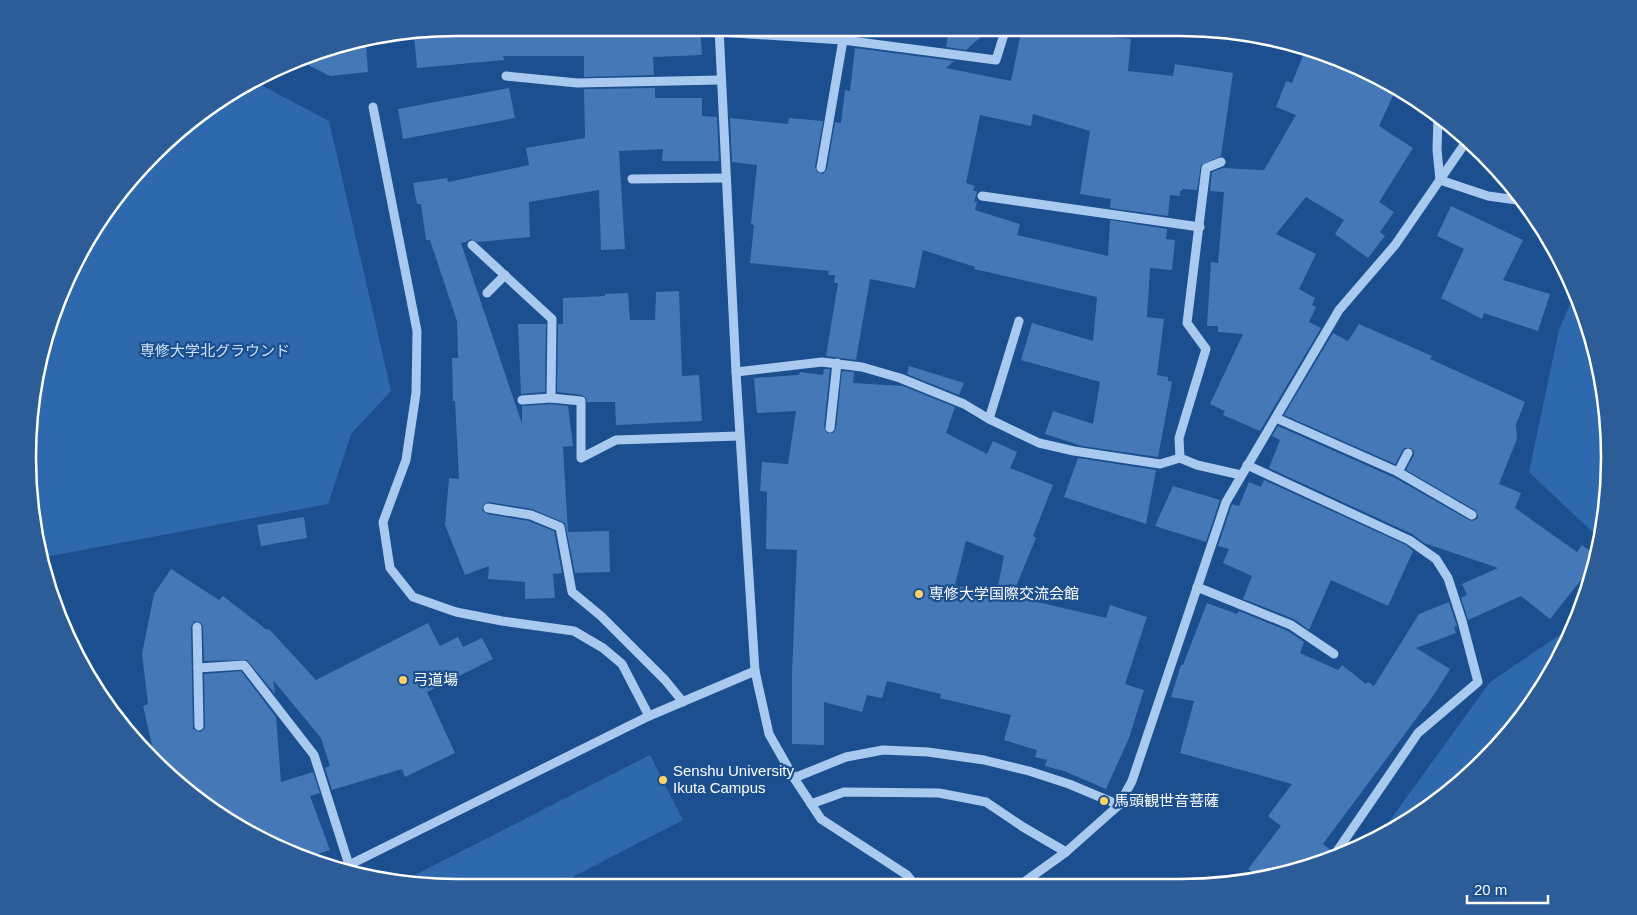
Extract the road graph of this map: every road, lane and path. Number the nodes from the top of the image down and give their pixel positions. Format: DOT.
graph roads {
  1 [pos="719,36"];
  2 [pos="793,36"];
  3 [pos="1004,36"];
  4 [pos="843,40"];
  5 [pos="506,76"];
  6 [pos="720,80"];
  7 [pos="373,106"];
  8 [pos="1438,124"];
  9 [pos="1463,147"];
  10 [pos="1222,162"];
  11 [pos="821,168"];
  12 [pos="726,178"];
  13 [pos="632,179"];
  14 [pos="1440,180"];
  15 [pos="982,196"];
  16 [pos="1513,199"];
  17 [pos="1200,227"];
  18 [pos="472,245"];
  19 [pos="505,275"];
  20 [pos="486,293"];
  21 [pos="1019,321"];
  22 [pos="837,363"];
  23 [pos="736,372"];
  24 [pos="551,398"];
  25 [pos="522,400"];
  26 [pos="1276,418"];
  27 [pos="989,419"];
  28 [pos="830,428"];
  29 [pos="739,436"];
  30 [pos="1408,453"];
  31 [pos="1180,458"];
  32 [pos="1247,465"];
  33 [pos="1398,472"];
  34 [pos="1241,475"];
  35 [pos="488,508"];
  36 [pos="1472,515"];
  37 [pos="1197,587"];
  38 [pos="197,627"];
  39 [pos="1334,654"];
  40 [pos="198,668"];
  41 [pos="755,671"];
  42 [pos="684,702"];
  43 [pos="649,716"];
  44 [pos="199,726"];
  45 [pos="794,778"];
  46 [pos="811,804"];
  47 [pos="1119,805"];
  48 [pos="1339,848"];
  49 [pos="1066,852"];
  50 [pos="344,863"];
  51 [pos="350,865"];
  52 [pos="910,879"];
  53 [pos="1028,879"];
  1 -- 6 [label="street"];
  2 -- 4 [label="street"];
  3 -- 4 [label="street"];
  4 -- 11 [label="street"];
  5 -- 6 [label="street"];
  6 -- 12 [label="street"];
  7 -- 43 [label="street"];
  8 -- 14 [label="street"];
  9 -- 14 [label="street"];
  10 -- 17 [label="street"];
  12 -- 13 [label="street"];
  12 -- 23 [label="street"];
  14 -- 16 [label="street"];
  14 -- 26 [label="street"];
  15 -- 17 [label="street"];
  17 -- 31 [label="street"];
  18 -- 19 [label="street"];
  19 -- 20 [label="street"];
  19 -- 24 [label="street"];
  21 -- 27 [label="street"];
  22 -- 23 [label="street"];
  22 -- 27 [label="street"];
  22 -- 28 [label="street"];
  23 -- 29 [label="street"];
  24 -- 25 [label="street"];
  24 -- 29 [label="street"];
  26 -- 32 [label="street"];
  26 -- 33 [label="street"];
  27 -- 31 [label="street"];
  29 -- 41 [label="street"];
  30 -- 33 [label="street"];
  31 -- 34 [label="street"];
  32 -- 34 [label="street"];
  32 -- 48 [label="street"];
  33 -- 36 [label="street"];
  34 -- 37 [label="street"];
  35 -- 42 [label="street"];
  37 -- 39 [label="street"];
  37 -- 47 [label="street"];
  38 -- 40 [label="street"];
  40 -- 44 [label="street"];
  40 -- 50 [label="street"];
  41 -- 42 [label="street"];
  41 -- 45 [label="street"];
  42 -- 43 [label="street"];
  43 -- 51 [label="street"];
  45 -- 46 [label="street"];
  45 -- 47 [label="street"];
  46 -- 49 [label="street"];
  46 -- 52 [label="street"];
  47 -- 49 [label="street"];
  49 -- 53 [label="street"];
}
